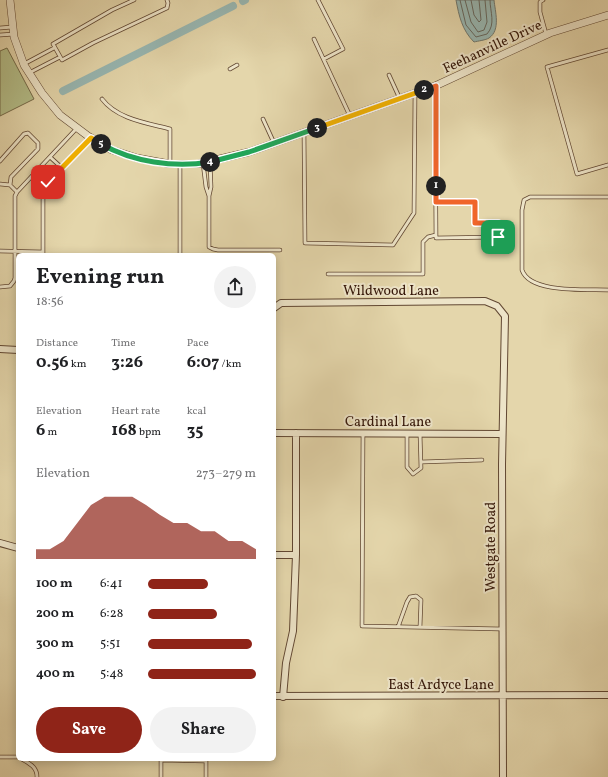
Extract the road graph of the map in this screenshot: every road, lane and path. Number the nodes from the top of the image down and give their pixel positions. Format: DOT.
graph roads {
  1 [pos="10,0"];
  2 [pos="134,0"];
  3 [pos="167,0"];
  4 [pos="318,0"];
  5 [pos="544,0"];
  6 [pos="608,16"];
  7 [pos="0,28"];
  8 [pos="13,30"];
  9 [pos="546,34"];
  10 [pos="0,35"];
  11 [pos="314,39"];
  12 [pos="54,48"];
  13 [pos="608,50"];
  14 [pos="60,57"];
  15 [pos="324,59"];
  16 [pos="24,65"];
  17 [pos="237,65"];
  18 [pos="230,69"];
  19 [pos="29,73"];
  20 [pos="389,75"];
  21 [pos="436,86"];
  22 [pos="415,94"];
  23 [pos="102,99"];
  24 [pos="400,99"];
  25 [pos="350,116"];
  26 [pos="263,119"];
  27 [pos="77,128"];
  28 [pos="304,133"];
  29 [pos="91,138"];
  30 [pos="274,144"];
  31 [pos="50,157"];
  32 [pos="0,161"];
  33 [pos="206,163"];
  34 [pos="170,164"];
  35 [pos="180,164"];
  36 [pos="608,165"];
  37 [pos="62,168"];
  38 [pos="0,184"];
  39 [pos="10,185"];
  40 [pos="17,192"];
  41 [pos="209,196"];
  42 [pos="608,197"];
  43 [pos="436,202"];
  44 [pos="436,235"];
  45 [pos="280,250"];
  46 [pos="0,251"];
  47 [pos="15,252"];
  48 [pos="43,253"];
  49 [pos="180,253"];
  50 [pos="328,274"];
  51 [pos="0,287"];
  52 [pos="608,290"];
  53 [pos="276,307"];
  54 [pos="505,316"];
  55 [pos="0,350"];
  56 [pos="16,350"];
  57 [pos="276,433"];
  58 [pos="296,433"];
  59 [pos="363,433"];
  60 [pos="406,433"];
  61 [pos="420,433"];
  62 [pos="502,434"];
  63 [pos="482,460"];
  64 [pos="420,462"];
  65 [pos="0,542"];
  66 [pos="16,547"];
  67 [pos="276,555"];
  68 [pos="296,555"];
  69 [pos="398,627"];
  70 [pos="420,627"];
  71 [pos="503,629"];
  72 [pos="608,695"];
  73 [pos="276,696"];
  74 [pos="503,696"];
  75 [pos="283,697"];
  76 [pos="0,757"];
  77 [pos="16,757"];
  78 [pos="25,761"];
  79 [pos="161,761"];
  80 [pos="206,761"];
  81 [pos="37,777"];
  82 [pos="161,777"];
  83 [pos="206,777"];
  84 [pos="502,777"];
  1 -- 8 [label="street, Feehanville Drive"];
  2 -- 12 [label="lane"];
  3 -- 14 [label="lane"];
  4 -- 15 [label="lane"];
  5 -- 9 [label="lane"];
  6 -- 9 [label="street, Feehanville Drive"];
  7 -- 8 [label="lane"];
  8 -- 10 [label="lane"];
  8 -- 16 [label="street, Feehanville Drive"];
  9 -- 21 [label="street, Feehanville Drive"];
  11 -- 15 [label="lane"];
  12 -- 14 [label="lane"];
  12 -- 16 [label="lane"];
  13 -- 36 [label="lane"];
  14 -- 19 [label="lane"];
  15 -- 25 [label="lane"];
  16 -- 19 [label="street, Feehanville Drive"];
  17 -- 18 [label="lane"];
  19 -- 27 [label="street, Feehanville Drive"];
  20 -- 24 [label="lane"];
  21 -- 22 [label="street, Feehanville Drive"];
  21 -- 43 [label="lane"];
  22 -- 24 [label="street, Feehanville Drive"];
  22 -- 28 [label="lane"];
  23 -- 34 [label="lane"];
  24 -- 25 [label="street, Feehanville Drive"];
  25 -- 28 [label="street, Feehanville Drive"];
  26 -- 30 [label="lane"];
  27 -- 29 [label="street, Feehanville Drive"];
  27 -- 31 [label="lane"];
  28 -- 30 [label="street, Feehanville Drive"];
  29 -- 34 [label="street, Feehanville Drive"];
  29 -- 37 [label="lane"];
  30 -- 33 [label="street, Feehanville Drive"];
  31 -- 37 [label="lane"];
  31 -- 40 [label="lane"];
  32 -- 39 [label="lane"];
  33 -- 35 [label="street, Feehanville Drive"];
  33 -- 41 [label="lane"];
  33 -- 41 [label="lane"];
  34 -- 35 [label="street, Feehanville Drive"];
  35 -- 49 [label="lane"];
  37 -- 48 [label="lane"];
  38 -- 39 [label="lane"];
  39 -- 40 [label="lane"];
  40 -- 47 [label="lane"];
  41 -- 45 [label="lane"];
  42 -- 52 [label="lane"];
  43 -- 44 [label="lane"];
  43 -- 44 [label="lane"];
  44 -- 50 [label="lane"];
  46 -- 47 [label="lane"];
  47 -- 48 [label="lane"];
  47 -- 51 [label="lane"];
  53 -- 54 [label="street, Wildwood Lane"];
  54 -- 62 [label="street, Westgate Road"];
  55 -- 56 [label="street"];
  57 -- 58 [label="street, Cardinal Lane"];
  58 -- 59 [label="street, Cardinal Lane"];
  58 -- 68 [label="street"];
  59 -- 60 [label="street, Cardinal Lane"];
  59 -- 69 [label="lane"];
  60 -- 61 [label="street, Cardinal Lane"];
  60 -- 64 [label="lane"];
  61 -- 62 [label="street, Cardinal Lane"];
  61 -- 64 [label="lane"];
  62 -- 71 [label="street, Westgate Road"];
  63 -- 64 [label="lane"];
  65 -- 66 [label="street"];
  67 -- 68 [label="street"];
  68 -- 75 [label="street"];
  69 -- 70 [label="lane"];
  69 -- 70 [label="lane"];
  70 -- 71 [label="lane"];
  71 -- 74 [label="street, Westgate Road"];
  72 -- 74 [label="street, East Ardyce Lane"];
  73 -- 75 [label="street, East Ardyce Lane"];
  74 -- 75 [label="street, East Ardyce Lane"];
  74 -- 84 [label="street, Westgate Road"];
  76 -- 77 [label="lane"];
  78 -- 81 [label="lane"];
  79 -- 82 [label="lane"];
  80 -- 83 [label="lane"];
}
